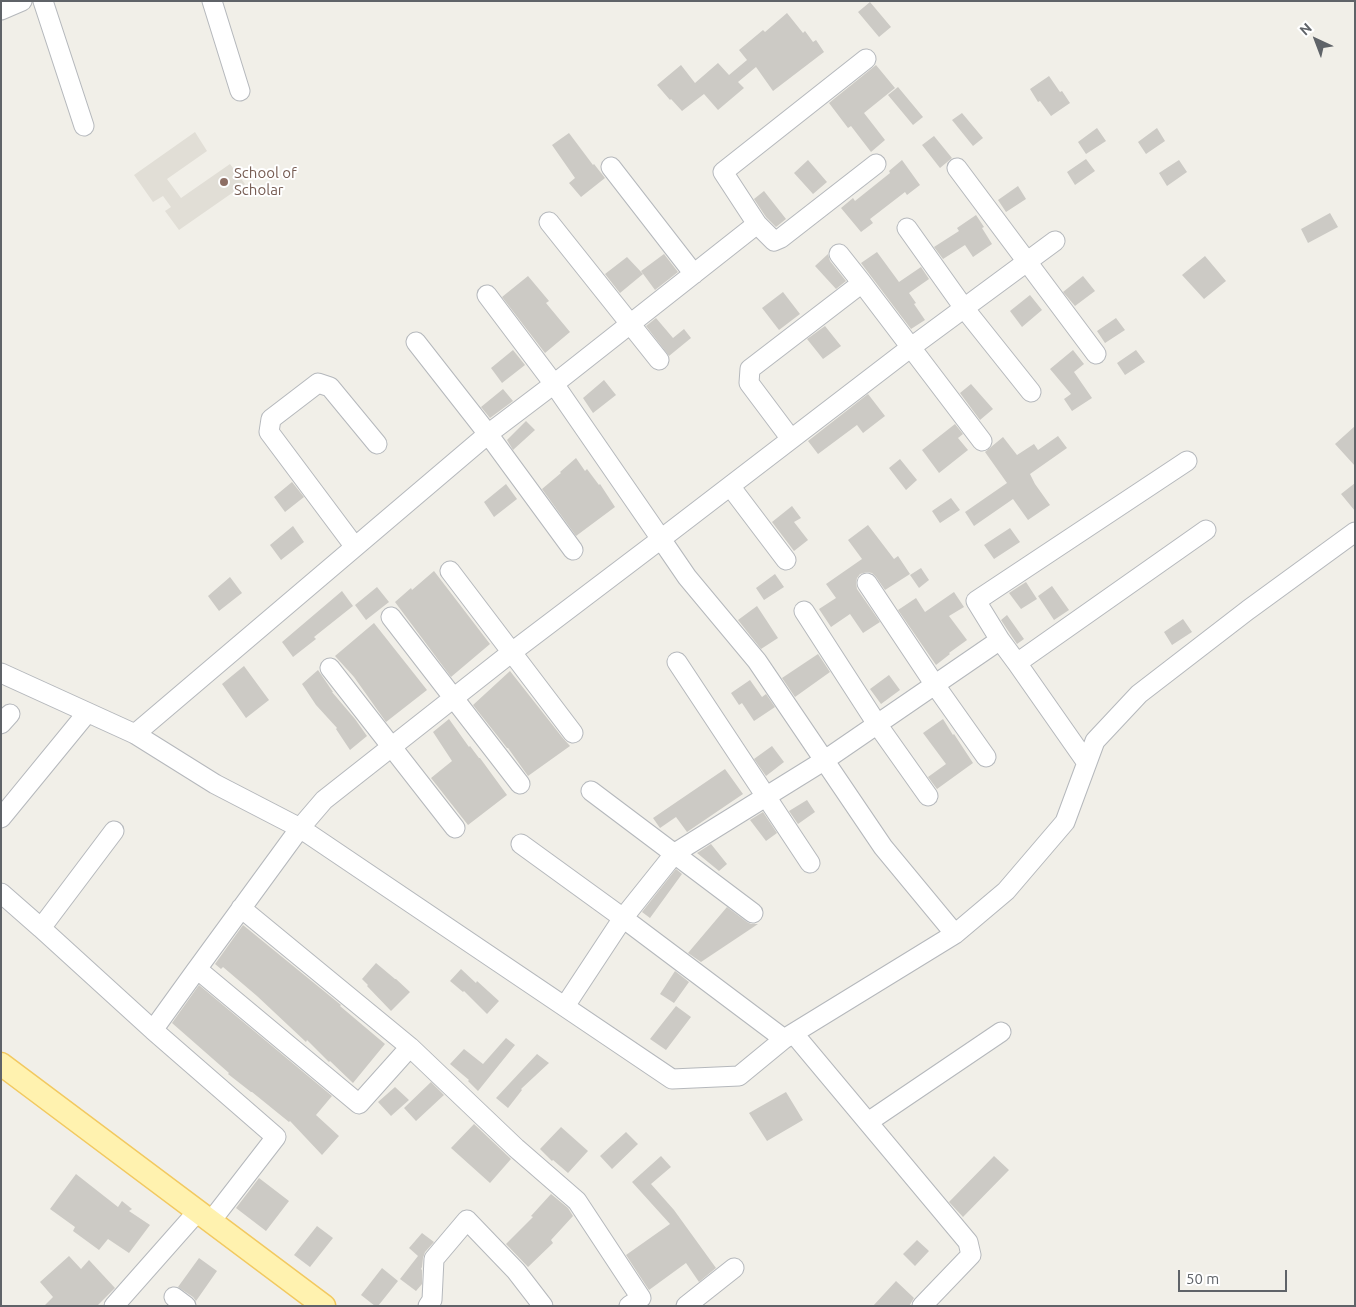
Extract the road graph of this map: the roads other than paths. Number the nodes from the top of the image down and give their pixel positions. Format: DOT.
graph roads {
  1 [pos="22,1"];
  2 [pos="43,1"];
  3 [pos="212,1"];
  4 [pos="1,10"];
  5 [pos="866,59"];
  6 [pos="240,91"];
  7 [pos="84,126"];
  8 [pos="876,164"];
  9 [pos="611,168"];
  10 [pos="956,168"];
  11 [pos="548,222"];
  12 [pos="757,224"];
  13 [pos="907,228"];
  14 [pos="1055,241"];
  15 [pos="839,254"];
  16 [pos="1027,261"];
  17 [pos="694,274"];
  18 [pos="862,283"];
  19 [pos="487,295"];
  20 [pos="964,308"];
  21 [pos="630,324"];
  22 [pos="416,342"];
  23 [pos="910,348"];
  24 [pos="1096,354"];
  25 [pos="659,360"];
  26 [pos="554,384"];
  27 [pos="1030,392"];
  28 [pos="488,434"];
  29 [pos="792,439"];
  30 [pos="982,441"];
  31 [pos="377,444"];
  32 [pos="1187,461"];
  33 [pos="730,486"];
  34 [pos="1206,530"];
  35 [pos="1355,532"];
  36 [pos="661,539"];
  37 [pos="355,547"];
  38 [pos="573,550"];
  39 [pos="786,560"];
  40 [pos="450,571"];
  41 [pos="867,583"];
  42 [pos="804,612"];
  43 [pos="391,617"];
  44 [pos="1000,640"];
  45 [pos="512,652"];
  46 [pos="678,662"];
  47 [pos="1017,663"];
  48 [pos="330,668"];
  49 [pos="1,673"];
  50 [pos="935,685"];
  51 [pos="453,697"];
  52 [pos="87,712"];
  53 [pos="877,724"];
  54 [pos="573,733"];
  55 [pos="135,734"];
  56 [pos="392,747"];
  57 [pos="986,757"];
  58 [pos="825,760"];
  59 [pos="1087,763"];
  60 [pos="520,784"];
  61 [pos="591,791"];
  62 [pos="767,796"];
  63 [pos="928,796"];
  64 [pos="1,818"];
  65 [pos="300,828"];
  66 [pos="455,828"];
  67 [pos="114,831"];
  68 [pos="521,844"];
  69 [pos="675,853"];
  70 [pos="810,863"];
  71 [pos="1,893"];
  72 [pos="241,908"];
  73 [pos="754,913"];
  74 [pos="623,918"];
  75 [pos="41,928"];
  76 [pos="954,934"];
  77 [pos="197,969"];
  78 [pos="565,1006"];
  79 [pos="153,1030"];
  80 [pos="1001,1032"];
  81 [pos="789,1036"];
  82 [pos="410,1047"];
  83 [pos="1,1064"];
  84 [pos="868,1122"];
  85 [pos="205,1216"];
  86 [pos="734,1268"];
  87 [pos="639,1303"];
  88 [pos="924,1305"];
  89 [pos="114,1306"];
  90 [pos="324,1306"];
  91 [pos="428,1306"];
  92 [pos="543,1306"];
  93 [pos="686,1306"];
  1 -- 4 [label="street"];
  2 -- 7 [label="street"];
  3 -- 6 [label="street"];
  5 -- 12 [label="street"];
  8 -- 12 [label="street"];
  9 -- 17 [label="street"];
  10 -- 16 [label="street"];
  11 -- 21 [label="street"];
  12 -- 17 [label="street"];
  13 -- 20 [label="street"];
  14 -- 16 [label="street"];
  15 -- 18 [label="street"];
  16 -- 20 [label="street"];
  16 -- 24 [label="street"];
  17 -- 21 [label="street"];
  18 -- 23 [label="street"];
  18 -- 29 [label="street"];
  19 -- 26 [label="street"];
  20 -- 23 [label="street"];
  20 -- 27 [label="street"];
  21 -- 25 [label="street"];
  21 -- 26 [label="street"];
  22 -- 28 [label="street"];
  23 -- 29 [label="street"];
  23 -- 30 [label="street"];
  26 -- 28 [label="street"];
  26 -- 36 [label="street"];
  28 -- 37 [label="street"];
  28 -- 38 [label="street"];
  29 -- 33 [label="street"];
  31 -- 37 [label="street"];
  32 -- 44 [label="street"];
  33 -- 36 [label="street"];
  33 -- 39 [label="street"];
  34 -- 47 [label="street"];
  35 -- 59 [label="street"];
  36 -- 45 [label="street"];
  36 -- 58 [label="street"];
  37 -- 55 [label="street"];
  40 -- 45 [label="street"];
  41 -- 50 [label="street"];
  42 -- 53 [label="street"];
  43 -- 51 [label="street"];
  44 -- 47 [label="street"];
  44 -- 50 [label="street"];
  45 -- 51 [label="street"];
  45 -- 54 [label="street"];
  46 -- 62 [label="street"];
  47 -- 59 [label="street"];
  48 -- 56 [label="street"];
  49 -- 52 [label="street"];
  50 -- 53 [label="street"];
  50 -- 57 [label="street"];
  51 -- 56 [label="street"];
  51 -- 60 [label="street"];
  52 -- 55 [label="street"];
  52 -- 64 [label="street"];
  53 -- 58 [label="street"];
  53 -- 63 [label="street"];
  55 -- 65 [label="street"];
  56 -- 65 [label="street"];
  56 -- 66 [label="street"];
  58 -- 62 [label="street"];
  58 -- 76 [label="street"];
  59 -- 76 [label="street"];
  61 -- 69 [label="street"];
  62 -- 69 [label="street"];
  62 -- 70 [label="street"];
  65 -- 72 [label="street"];
  65 -- 78 [label="street"];
  67 -- 75 [label="street"];
  68 -- 74 [label="street"];
  69 -- 73 [label="street"];
  69 -- 74 [label="street"];
  71 -- 75 [label="street"];
  72 -- 77 [label="street"];
  72 -- 82 [label="street"];
  74 -- 78 [label="street"];
  74 -- 81 [label="street"];
  75 -- 79 [label="street"];
  76 -- 81 [label="street"];
  77 -- 79 [label="street"];
  77 -- 82 [label="street"];
  78 -- 81 [label="street"];
  79 -- 85 [label="street"];
  80 -- 84 [label="street"];
  81 -- 84 [label="street"];
  82 -- 87 [label="street"];
  83 -- 85 [label="main road"];
  84 -- 88 [label="street"];
  85 -- 89 [label="street"];
  85 -- 90 [label="main road"];
  86 -- 93 [label="street"];
  91 -- 92 [label="street"];
}
